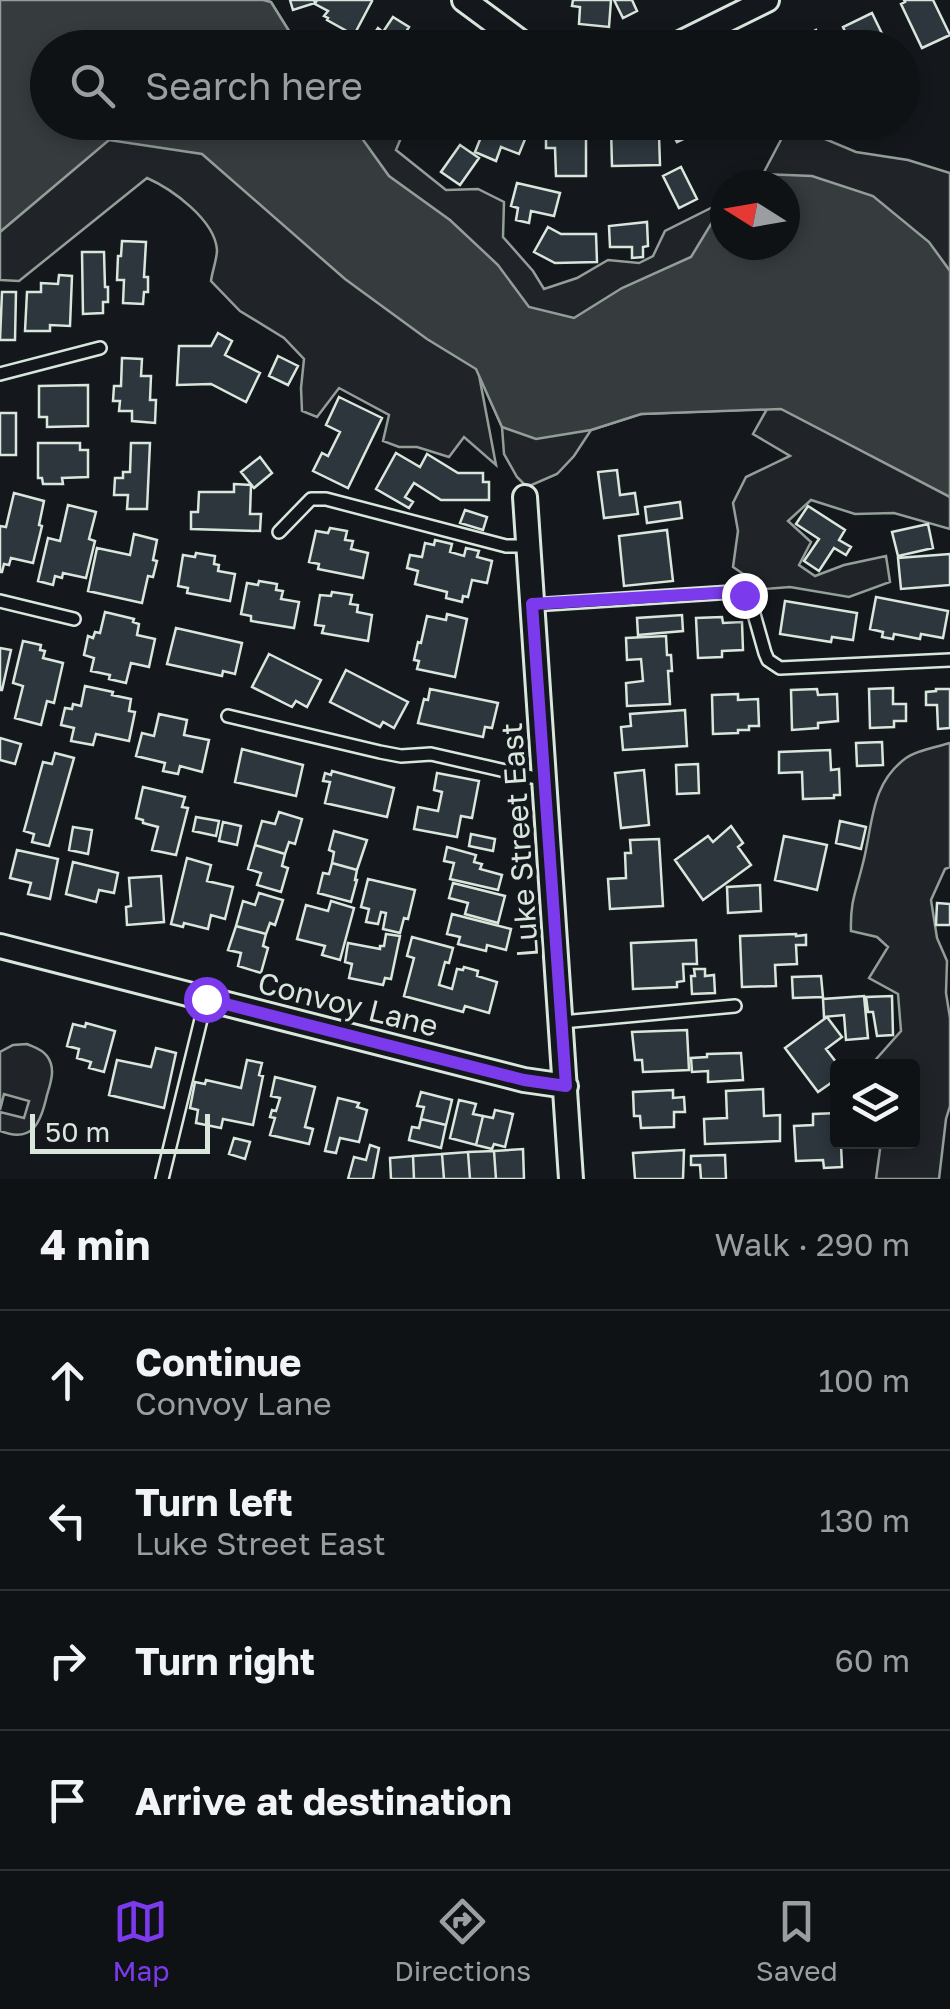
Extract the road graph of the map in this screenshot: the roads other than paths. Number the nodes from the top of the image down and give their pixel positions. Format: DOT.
graph roads {
  1 [pos="464,0"];
  2 [pos="767,0"];
  3 [pos="505,30"];
  4 [pos="706,30"];
  5 [pos="100,348"];
  6 [pos="0,374"];
  7 [pos="525,497"];
  8 [pos="279,532"];
  9 [pos="528,546"];
  10 [pos="0,601"];
  11 [pos="532,604"];
  12 [pos="74,619"];
  13 [pos="950,660"];
  14 [pos="228,716"];
  15 [pos="545,780"];
  16 [pos="0,946"];
  17 [pos="206,999"];
  18 [pos="735,1006"];
  19 [pos="562,1022"];
  20 [pos="566,1086"];
  21 [pos="162,1179"];
  22 [pos="572,1179"];
  1 -- 3 [label="street"];
  2 -- 4 [label="street"];
  5 -- 6 [label="lane"];
  7 -- 9 [label="street, Luke Street East"];
  8 -- 9 [label="lane"];
  9 -- 11 [label="street, Luke Street East"];
  10 -- 12 [label="lane"];
  11 -- 13 [label="lane"];
  11 -- 15 [label="street, Luke Street East"];
  14 -- 15 [label="lane"];
  15 -- 19 [label="street, Luke Street East"];
  16 -- 17 [label="street, Convoy Lane"];
  17 -- 20 [label="street, Convoy Lane"];
  17 -- 21 [label="lane"];
  18 -- 19 [label="lane"];
  19 -- 20 [label="street, Luke Street East"];
  20 -- 22 [label="street, Luke Street East"];
}
